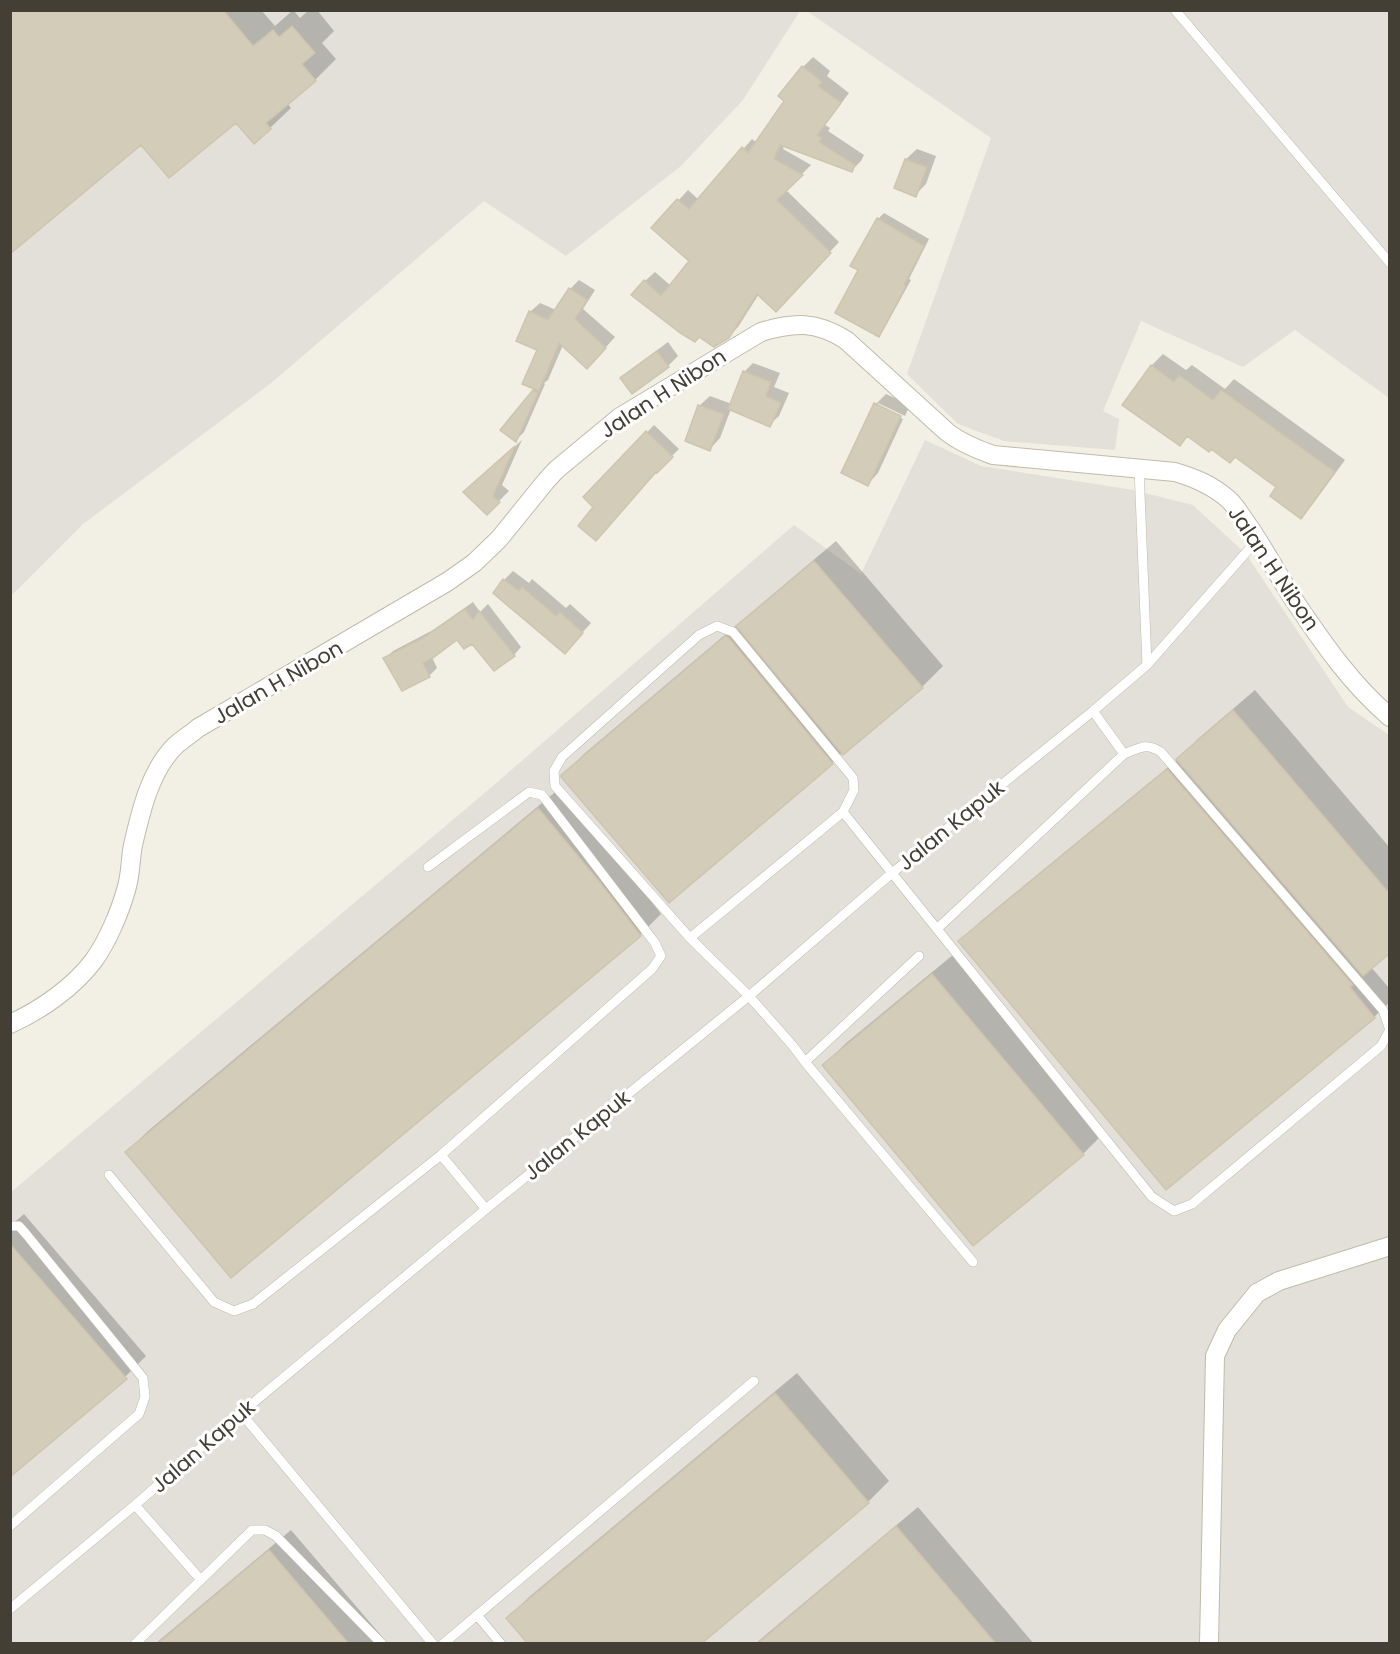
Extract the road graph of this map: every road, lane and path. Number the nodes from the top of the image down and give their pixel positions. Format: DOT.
graph roads {
  1 [pos="1175,10"];
  2 [pos="1389,263"];
  3 [pos="1139,469"];
  4 [pos="1258,539"];
  5 [pos="1147,665"];
  6 [pos="1093,711"];
  7 [pos="1389,717"];
  8 [pos="1124,754"];
  9 [pos="843,812"];
  10 [pos="428,867"];
  11 [pos="891,873"];
  12 [pos="937,929"];
  13 [pos="690,938"];
  14 [pos="919,956"];
  15 [pos="749,996"];
  16 [pos="10,1024"];
  17 [pos="1389,1030"];
  18 [pos="805,1062"];
  19 [pos="441,1155"];
  20 [pos="109,1175"];
  21 [pos="486,1209"];
  22 [pos="10,1226"];
  23 [pos="1389,1246"];
  24 [pos="973,1262"];
  25 [pos="754,1382"];
  26 [pos="241,1413"];
  27 [pos="135,1505"];
  28 [pos="10,1526"];
  29 [pos="201,1580"];
  30 [pos="10,1609"];
  31 [pos="477,1614"];
  32 [pos="135,1644"];
  33 [pos="382,1644"];
  34 [pos="433,1644"];
  35 [pos="443,1644"];
  36 [pos="501,1644"];
  37 [pos="1209,1644"];
  1 -- 2 [label="lane"];
  3 -- 4 [label="street, Jalan H Nibon"];
  3 -- 5 [label="lane"];
  3 -- 16 [label="street, Jalan H Nibon"];
  4 -- 5 [label="lane, Jalan Kapuk"];
  4 -- 7 [label="street, Jalan H Nibon"];
  5 -- 6 [label="lane, Jalan Kapuk"];
  6 -- 8 [label="lane"];
  6 -- 11 [label="lane, Jalan Kapuk"];
  8 -- 12 [label="lane"];
  8 -- 17 [label="lane"];
  9 -- 11 [label="lane"];
  9 -- 13 [label="lane"];
  9 -- 13 [label="lane"];
  10 -- 19 [label="lane"];
  11 -- 12 [label="lane"];
  11 -- 15 [label="lane, Jalan Kapuk"];
  12 -- 17 [label="lane"];
  13 -- 15 [label="lane"];
  14 -- 18 [label="lane"];
  15 -- 18 [label="lane"];
  15 -- 21 [label="lane, Jalan Kapuk"];
  18 -- 24 [label="lane"];
  19 -- 20 [label="lane"];
  19 -- 21 [label="lane"];
  21 -- 26 [label="lane, Jalan Kapuk"];
  22 -- 28 [label="lane"];
  23 -- 37 [label="street"];
  25 -- 31 [label="lane"];
  26 -- 27 [label="lane, Jalan Kapuk"];
  26 -- 34 [label="lane"];
  27 -- 29 [label="lane"];
  27 -- 30 [label="lane, Jalan Kapuk"];
  29 -- 32 [label="lane"];
  29 -- 33 [label="lane"];
  31 -- 35 [label="lane"];
  31 -- 36 [label="lane"];
}
